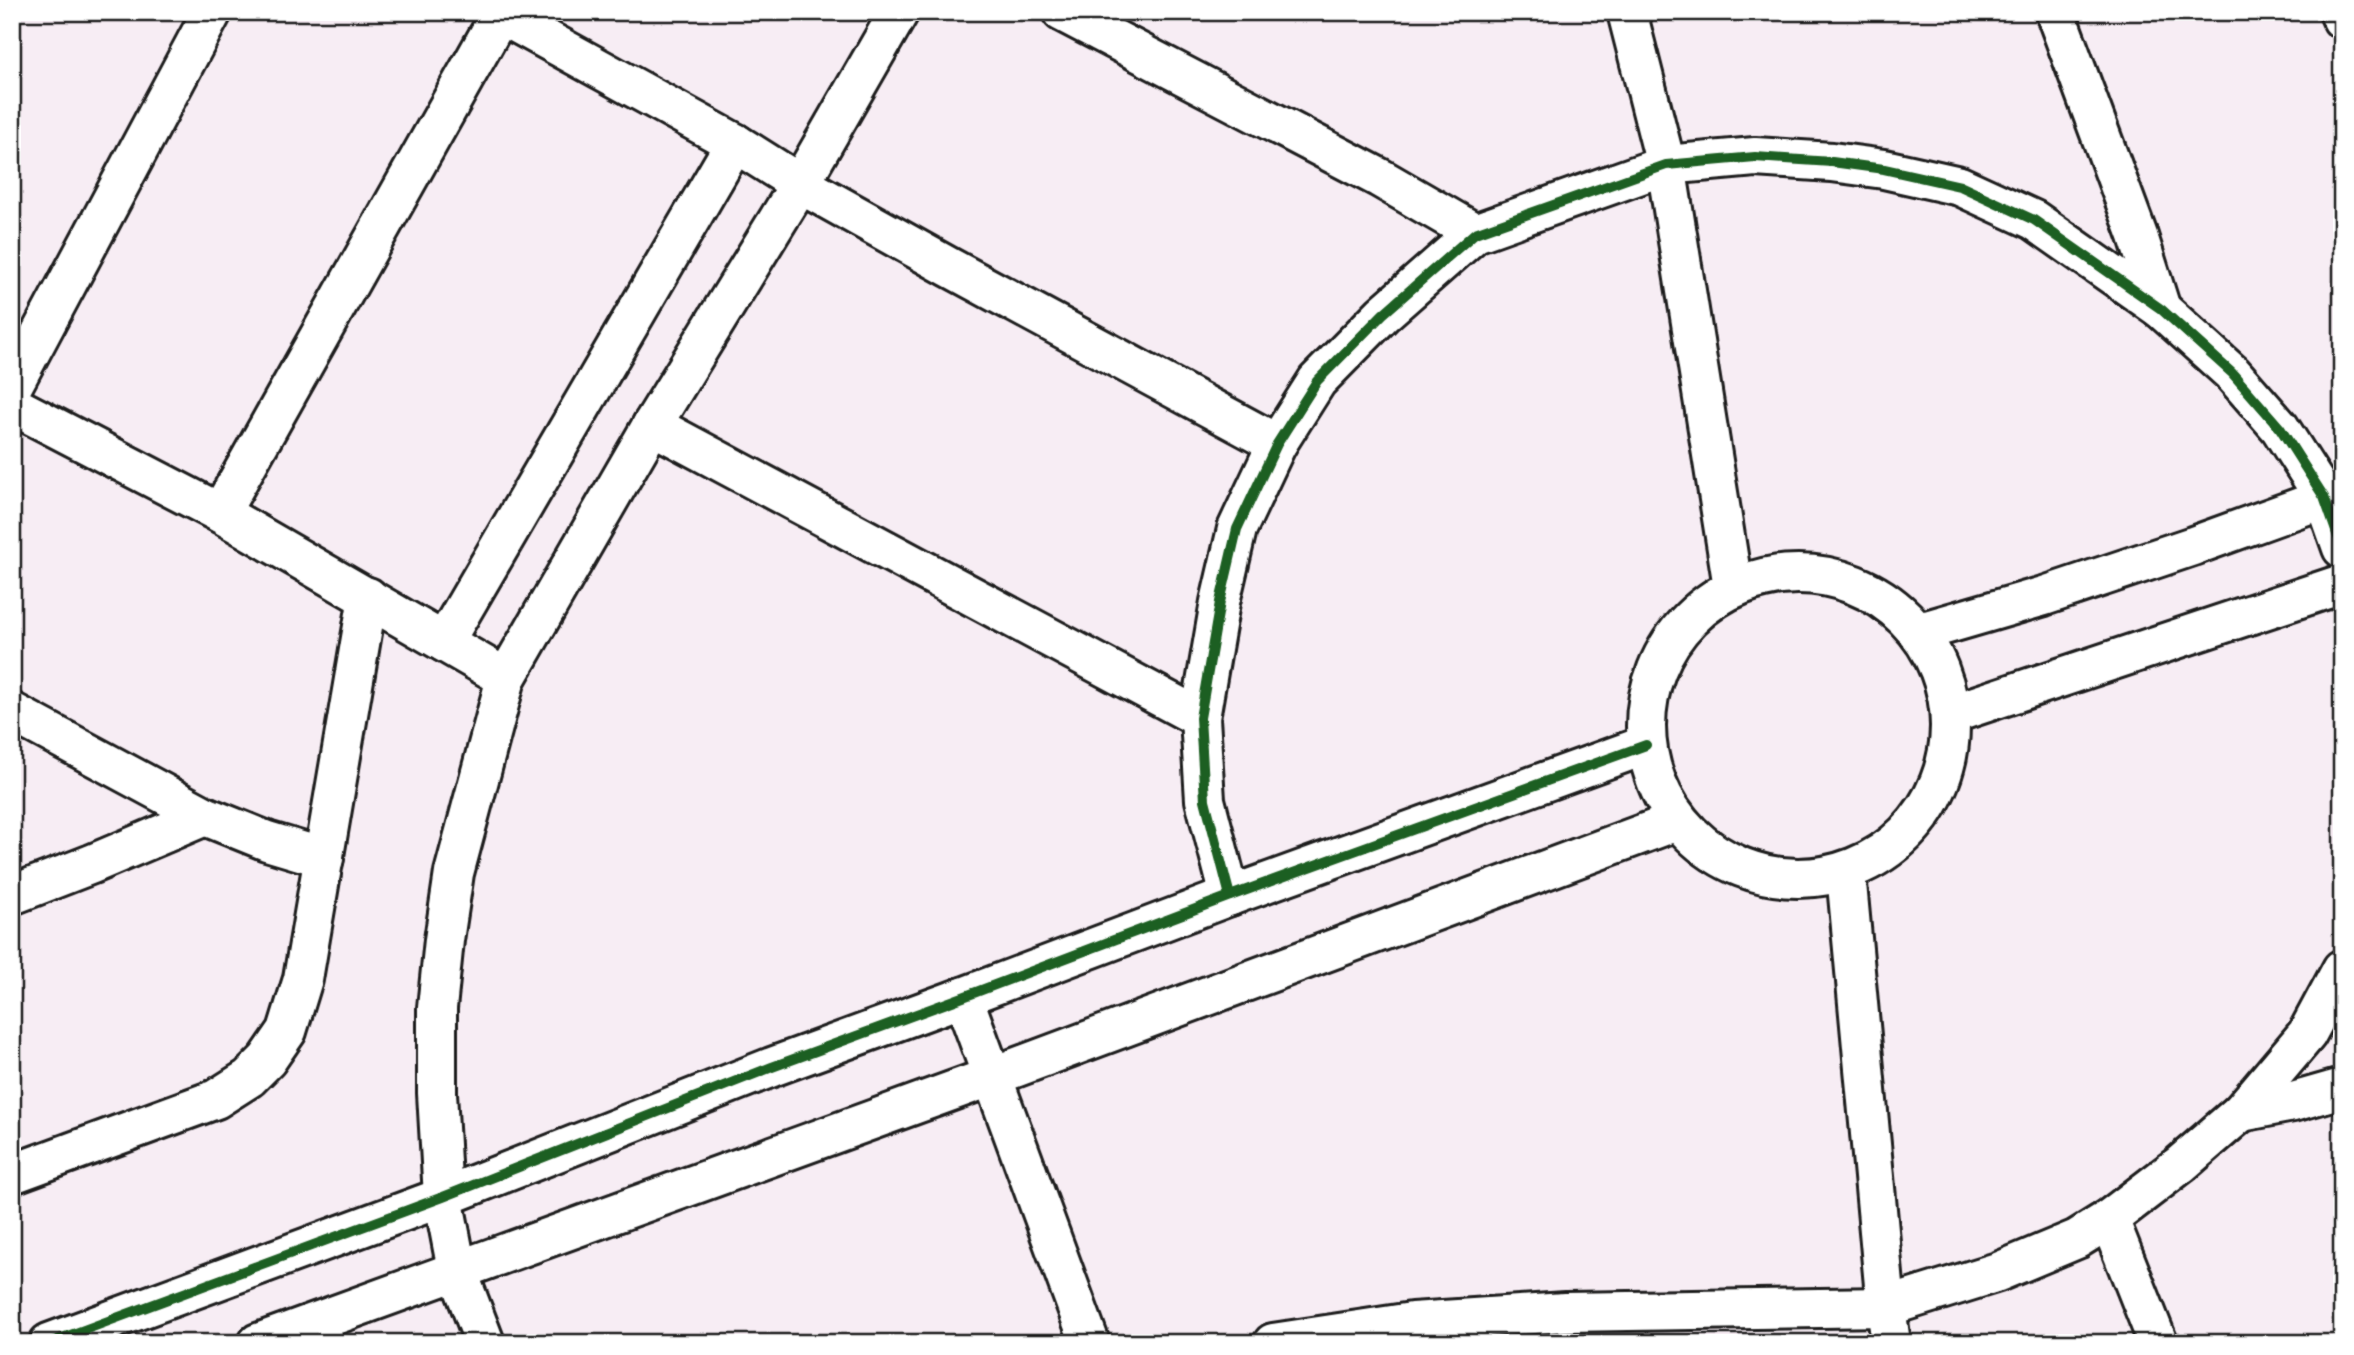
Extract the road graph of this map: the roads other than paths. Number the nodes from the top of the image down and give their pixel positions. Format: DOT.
graph roads {
  1 [pos="212,12"];
  2 [pos="899,12"];
  3 [pos="1062,12"];
  4 [pos="2055,12"];
  5 [pos="2339,12"];
  6 [pos="498,13"];
  7 [pos="1627,14"];
  8 [pos="2342,19"];
  9 [pos="735,144"];
  10 [pos="1666,165"];
  11 [pos="800,184"];
  12 [pos="1475,233"];
  13 [pos="2161,309"];
  14 [pos="12,387"];
  15 [pos="12,405"];
  16 [pos="652,425"];
  17 [pos="1277,444"];
  18 [pos="2333,495"];
  19 [pos="220,513"];
  20 [pos="2342,548"];
  21 [pos="2342,584"];
  22 [pos="1733,587"];
  23 [pos="368,597"];
  24 [pos="1920,632"];
  25 [pos="444,642"];
  26 [pos="506,678"];
  27 [pos="12,712"];
  28 [pos="1951,714"];
  29 [pos="1200,718"];
  30 [pos="1646,745"];
  31 [pos="205,816"];
  32 [pos="1677,821"];
  33 [pos="324,859"];
  34 [pos="1846,873"];
  35 [pos="12,895"];
  36 [pos="1230,896"];
  37 [pos="2342,969"];
  38 [pos="963,997"];
  39 [pos="993,1076"];
  40 [pos="2342,1088"];
  41 [pos="2241,1112"];
  42 [pos="12,1174"];
  43 [pos="443,1197"];
  44 [pos="2109,1219"];
  45 [pos="457,1270"];
  46 [pos="1889,1325"];
  47 [pos="1416,1333"];
  48 [pos="49,1343"];
  49 [pos="258,1343"];
  50 [pos="485,1343"];
  51 [pos="1090,1343"];
  52 [pos="1273,1343"];
  53 [pos="2158,1343"];
  1 -- 14 [label="street"];
  2 -- 11 [label="street"];
  3 -- 12 [label="street"];
  4 -- 13 [label="street"];
  5 -- 8 [label="street"];
  6 -- 9 [label="street"];
  6 -- 19 [label="street"];
  7 -- 10 [label="street"];
  9 -- 11 [label="street"];
  9 -- 25 [label="street"];
  10 -- 12 [label="street"];
  10 -- 13 [label="street"];
  10 -- 22 [label="street"];
  11 -- 16 [label="street"];
  11 -- 17 [label="street"];
  12 -- 17 [label="street"];
  13 -- 18 [label="street"];
  15 -- 19 [label="street"];
  16 -- 26 [label="street"];
  16 -- 29 [label="street"];
  17 -- 29 [label="street"];
  18 -- 20 [label="street"];
  18 -- 24 [label="street"];
  19 -- 23 [label="street"];
  21 -- 28 [label="street"];
  22 -- 24 [label="street"];
  22 -- 30 [label="street"];
  23 -- 25 [label="street"];
  23 -- 33 [label="street"];
  24 -- 28 [label="street"];
  25 -- 26 [label="street"];
  26 -- 43 [label="street"];
  27 -- 31 [label="street"];
  28 -- 34 [label="street"];
  29 -- 36 [label="street"];
  30 -- 32 [label="street"];
  30 -- 36 [label="street"];
  31 -- 33 [label="street"];
  31 -- 35 [label="street"];
  32 -- 34 [label="street"];
  32 -- 39 [label="street"];
  33 -- 42 [label="street"];
  34 -- 46 [label="street"];
  36 -- 38 [label="street"];
  37 -- 41 [label="street"];
  38 -- 39 [label="street"];
  38 -- 43 [label="street"];
  39 -- 45 [label="street"];
  39 -- 51 [label="street"];
  40 -- 41 [label="street"];
  41 -- 44 [label="street"];
  43 -- 45 [label="street"];
  43 -- 48 [label="street"];
  44 -- 46 [label="street"];
  44 -- 53 [label="street"];
  45 -- 49 [label="street"];
  45 -- 50 [label="street"];
  46 -- 47 [label="street"];
  47 -- 52 [label="street"];
}
